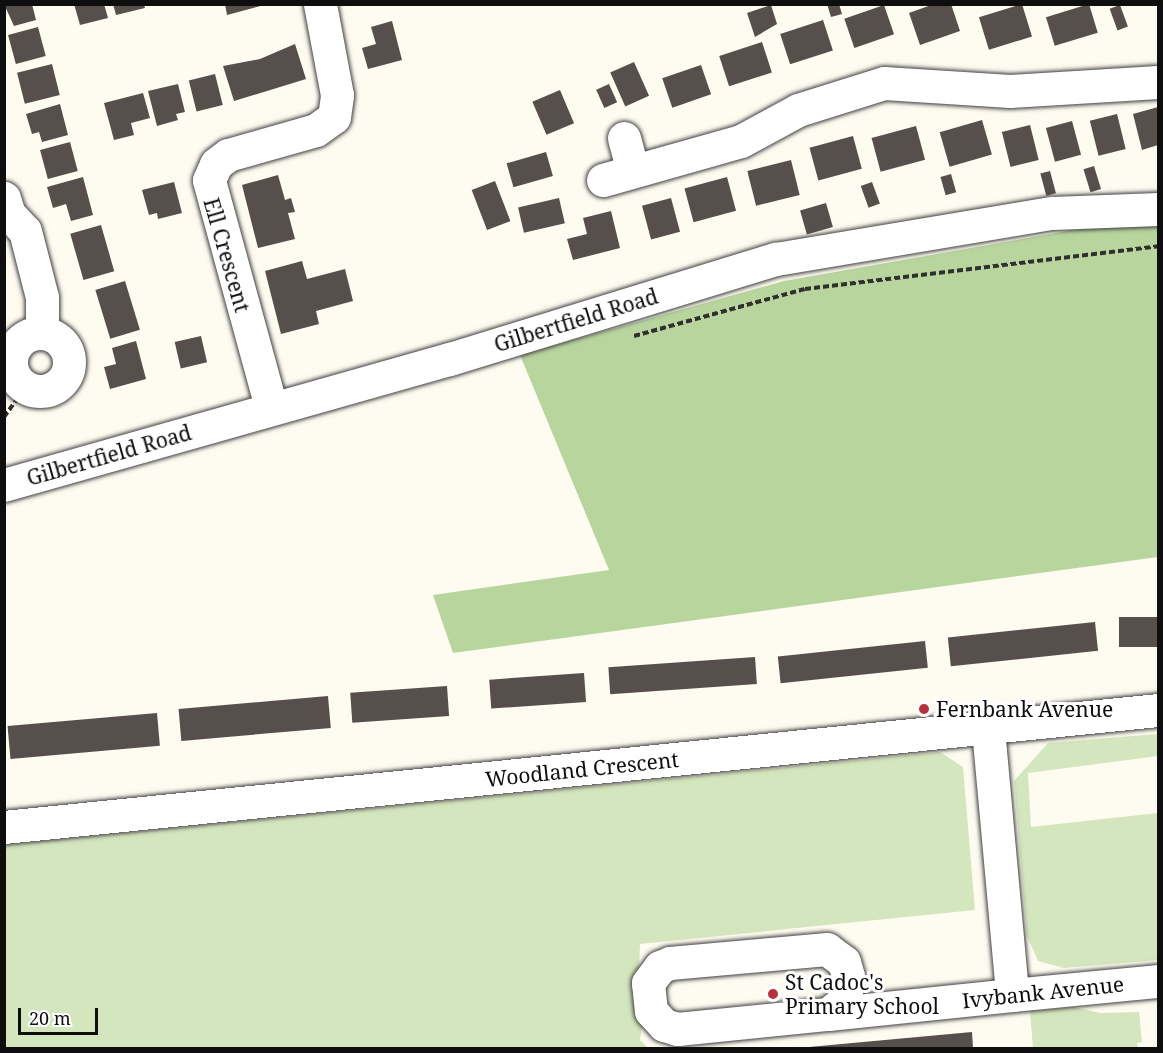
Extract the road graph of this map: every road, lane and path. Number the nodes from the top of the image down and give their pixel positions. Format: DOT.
graph roads {
  1 [pos="320,4"];
  2 [pos="1158,82"];
  3 [pos="624,138"];
  4 [pos="4,198"];
  5 [pos="1158,209"];
  6 [pos="1158,246"];
  7 [pos="42,333"];
  8 [pos="625,339"];
  9 [pos="26,387"];
  10 [pos="271,407"];
  11 [pos="4,417"];
  12 [pos="4,485"];
  13 [pos="1158,710"];
  14 [pos="988,729"];
  15 [pos="4,827"];
  16 [pos="1158,981"];
  17 [pos="1012,995"];
  18 [pos="828,1014"];
  1 -- 10 [label="street, Ell Crescent"];
  2 -- 3 [label="street"];
  4 -- 7 [label="street"];
  5 -- 10 [label="street, Gilbertfield Road"];
  6 -- 8 [label="path"];
  7 -- 9 [label="street"];
  7 -- 9 [label="street"];
  9 -- 11 [label="path"];
  10 -- 12 [label="street, Gilbertfield Road"];
  13 -- 14 [label="street, Woodland Crescent"];
  14 -- 15 [label="street, Woodland Crescent"];
  14 -- 17 [label="street"];
  16 -- 17 [label="street, Ivybank Avenue"];
  17 -- 18 [label="street, Ivybank Avenue"];
  18 -- 18 [label="street, Ivybank Avenue"];
}
